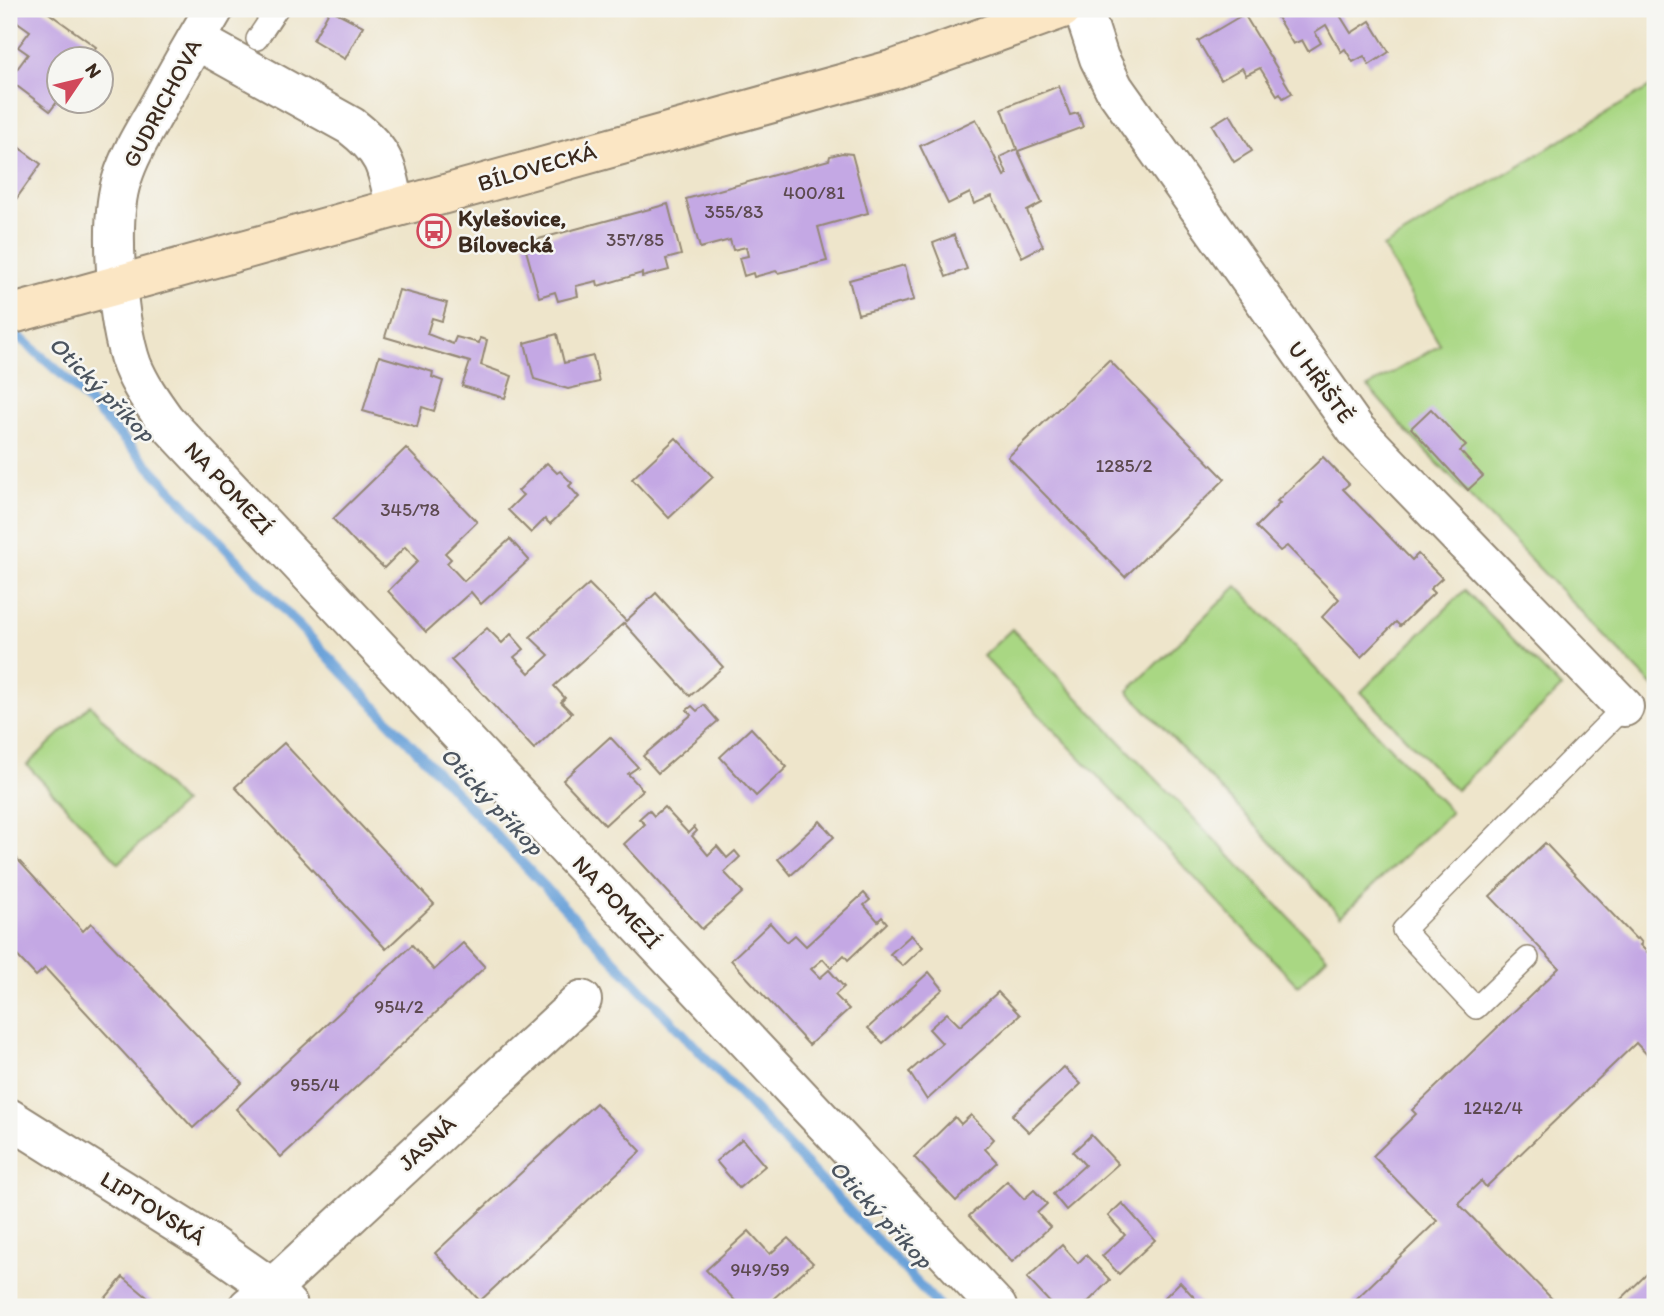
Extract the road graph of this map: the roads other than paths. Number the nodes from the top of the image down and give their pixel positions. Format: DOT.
graph roads {
  1 [pos="277,9"];
  2 [pos="1062,9"];
  3 [pos="1083,9"];
  4 [pos="205,24"];
  5 [pos="257,39"];
  6 [pos="395,207"];
  7 [pos="118,283"];
  8 [pos="16,313"];
  9 [pos="1624,707"];
  10 [pos="1528,958"];
  11 [pos="582,1000"];
  12 [pos="9,1118"];
  13 [pos="270,1301"];
  14 [pos="997,1307"];
  1 -- 5 [label="lane"];
  2 -- 6 [label="main road, BÍLOVECKÁ"];
  3 -- 9 [label="street, U HŘIŠTĚ"];
  4 -- 6 [label="street"];
  4 -- 7 [label="street, GUDRICHOVA"];
  6 -- 7 [label="main road, BÍLOVECKÁ"];
  7 -- 8 [label="main road, BÍLOVECKÁ"];
  7 -- 14 [label="street, NA POMEZÍ"];
  9 -- 10 [label="lane"];
  11 -- 13 [label="street, JASNÁ"];
  12 -- 13 [label="street, LIPTOVSKÁ"];
}
